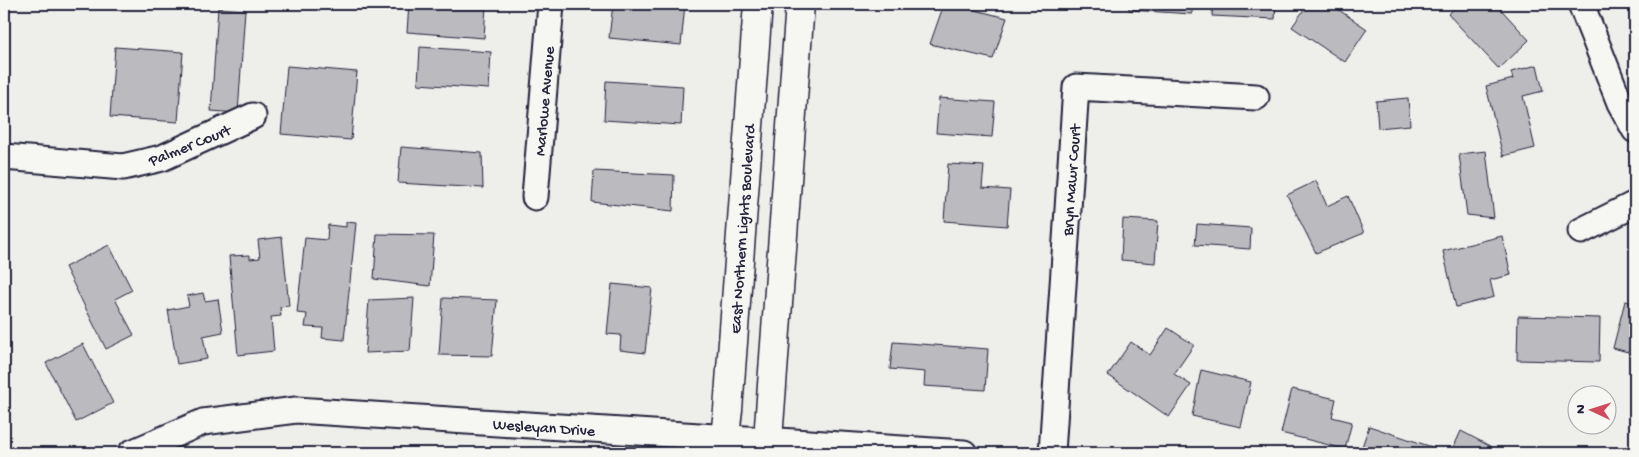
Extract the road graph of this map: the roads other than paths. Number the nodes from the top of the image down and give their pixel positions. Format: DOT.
graph roads {
  1 [pos="551,4"];
  2 [pos="758,4"];
  3 [pos="800,4"];
  4 [pos="1581,4"];
  5 [pos="1256,97"];
  6 [pos="253,116"];
  7 [pos="1635,130"];
  8 [pos="4,157"];
  9 [pos="535,198"];
  10 [pos="1635,204"];
  11 [pos="1581,231"];
  12 [pos="724,445"];
  13 [pos="768,447"];
  14 [pos="131,453"];
  15 [pos="964,453"];
  16 [pos="1052,453"];
  1 -- 9 [label="street, Marlowe Avenue"];
  2 -- 12 [label="main road, East Northern Lights Boulevard"];
  3 -- 13 [label="main road"];
  4 -- 7 [label="street"];
  5 -- 16 [label="street, Bryn Mawr Court"];
  6 -- 8 [label="street, Palmer Court"];
  10 -- 11 [label="street"];
  12 -- 13 [label="street, Wesleyan Drive"];
  12 -- 14 [label="street, Wesleyan Drive"];
  13 -- 15 [label="street, Wesleyan Drive"];
}
